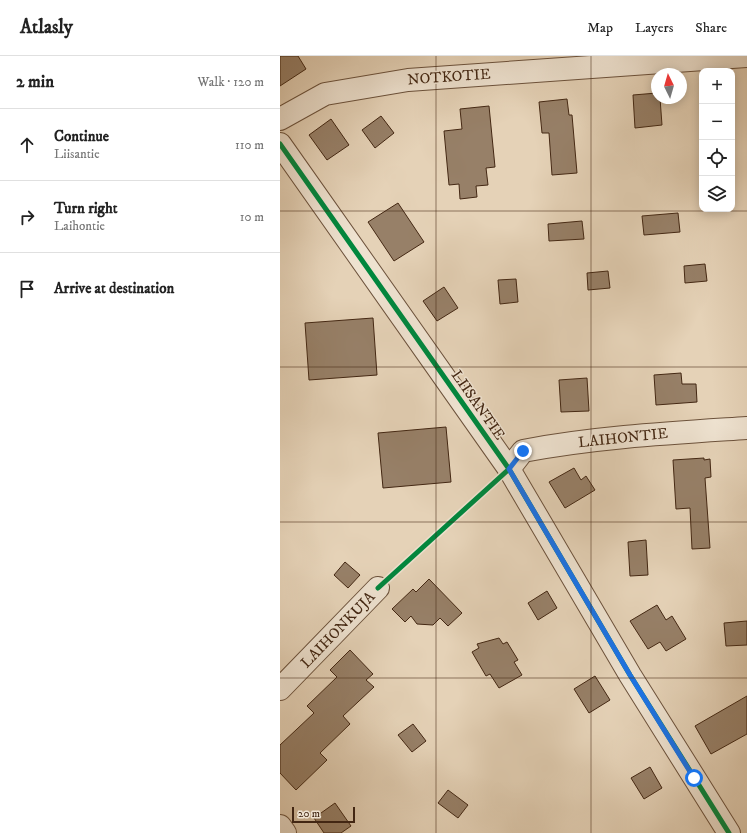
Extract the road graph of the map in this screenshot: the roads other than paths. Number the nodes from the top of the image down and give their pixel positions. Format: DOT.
graph roads {
  1 [pos="746,56"];
  2 [pos="280,119"];
  3 [pos="280,144"];
  4 [pos="747,428"];
  5 [pos="509,469"];
  6 [pos="378,588"];
  7 [pos="280,689"];
  8 [pos="280,826"];
  9 [pos="285,833"];
  10 [pos="729,833"];
  1 -- 2 [label="street, NOTKOTIE"];
  3 -- 5 [label="street, LIISANTIE"];
  4 -- 5 [label="street, LAIHONTIE"];
  5 -- 10 [label="street, LIISANTIE"];
  6 -- 7 [label="street, LAIHONKUJA"];
  8 -- 9 [label="street"];
}
